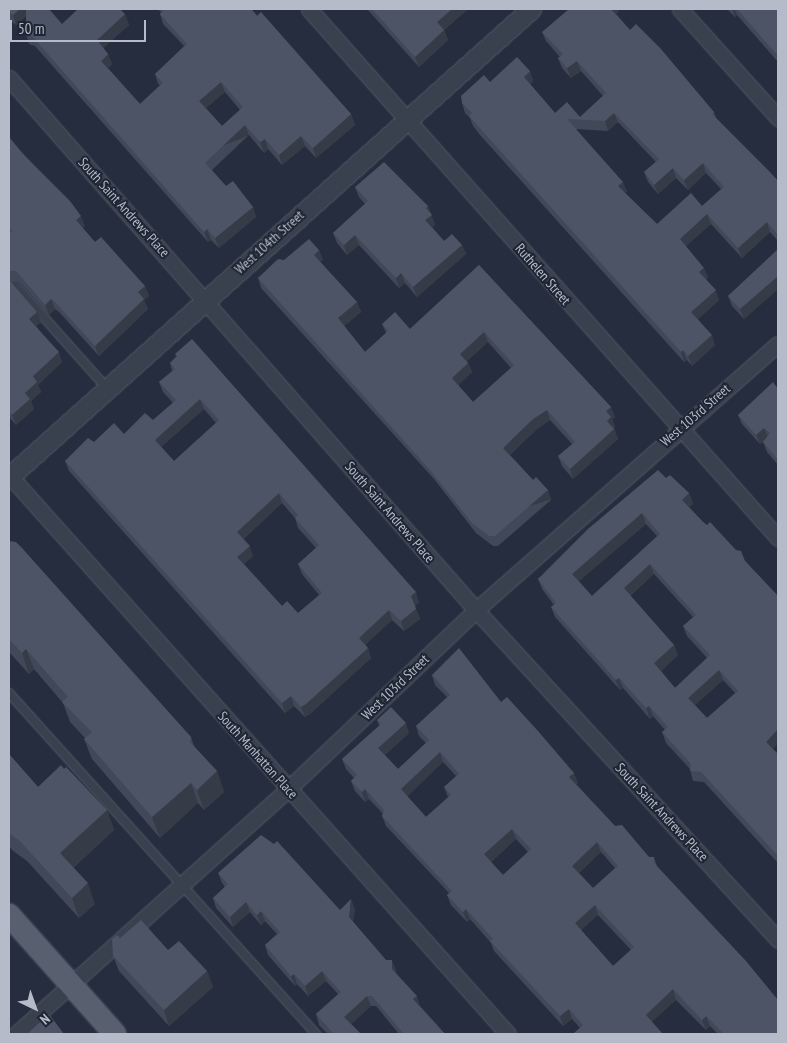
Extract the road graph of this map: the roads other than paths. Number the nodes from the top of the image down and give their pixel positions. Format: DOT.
graph roads {
  1 [pos="308,9"];
  2 [pos="531,9"];
  3 [pos="680,9"];
  4 [pos="9,78"];
  5 [pos="778,118"];
  6 [pos="407,119"];
  7 [pos="15,285"];
  8 [pos="206,299"];
  9 [pos="778,344"];
  10 [pos="106,387"];
  11 [pos="679,429"];
  12 [pos="9,476"];
  13 [pos="778,538"];
  14 [pos="476,610"];
  15 [pos="9,692"];
  16 [pos="288,789"];
  17 [pos="182,885"];
  18 [pos="9,915"];
  19 [pos="778,940"];
  20 [pos="71,985"];
  21 [pos="16,1034"];
  22 [pos="115,1034"];
  23 [pos="316,1034"];
  24 [pos="508,1034"];
  1 -- 6 [label="street, Ruthelen Street"];
  2 -- 6 [label="street, West 104th Street"];
  3 -- 5 [label="street"];
  4 -- 8 [label="street, South Saint Andrews Place"];
  6 -- 8 [label="street, West 104th Street"];
  6 -- 11 [label="street, Ruthelen Street"];
  7 -- 10 [label="lane"];
  8 -- 10 [label="street, West 104th Street"];
  8 -- 14 [label="street, South Saint Andrews Place"];
  9 -- 11 [label="street, West 103rd Street"];
  10 -- 12 [label="street, West 104th Street"];
  11 -- 13 [label="street, Ruthelen Street"];
  11 -- 14 [label="street, West 103rd Street"];
  12 -- 16 [label="street, South Manhattan Place"];
  14 -- 16 [label="street, West 103rd Street"];
  14 -- 19 [label="street, South Saint Andrews Place"];
  15 -- 17 [label="lane"];
  16 -- 17 [label="street, West 103rd Street"];
  16 -- 24 [label="street, South Manhattan Place"];
  17 -- 20 [label="street, West 103rd Street"];
  17 -- 23 [label="lane"];
  18 -- 20 [label="main road"];
  20 -- 21 [label="street, West 103rd Street"];
  20 -- 22 [label="main road"];
}
